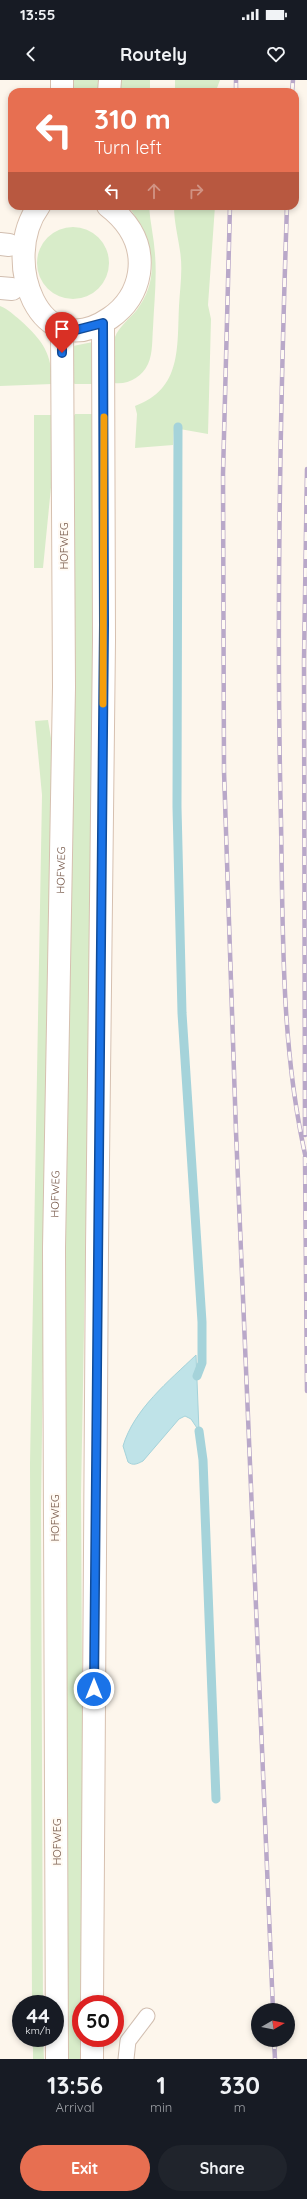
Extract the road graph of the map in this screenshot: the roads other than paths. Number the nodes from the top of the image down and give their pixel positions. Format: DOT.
graph roads {
  1 [pos="34,210"];
  2 [pos="113,210"];
  3 [pos="5,244"];
  4 [pos="6,289"];
  5 [pos="103,323"];
  6 [pos="62,329"];
  7 [pos="92,1995"];
  8 [pos="147,2016"];
  9 [pos="92,2047"];
  10 [pos="57,2059"];
  11 [pos="92,2059"];
  12 [pos="126,2059"];
  1 -- 3 [label="main road"];
  2 -- 5 [label="main road"];
  3 -- 4 [label="main road"];
  4 -- 6 [label="main road"];
  5 -- 6 [label="main road"];
  5 -- 7 [label="main road"];
  6 -- 10 [label="main road, HOFWEG"];
  8 -- 12 [label="lane"];
  9 -- 11 [label="main road"];
}
